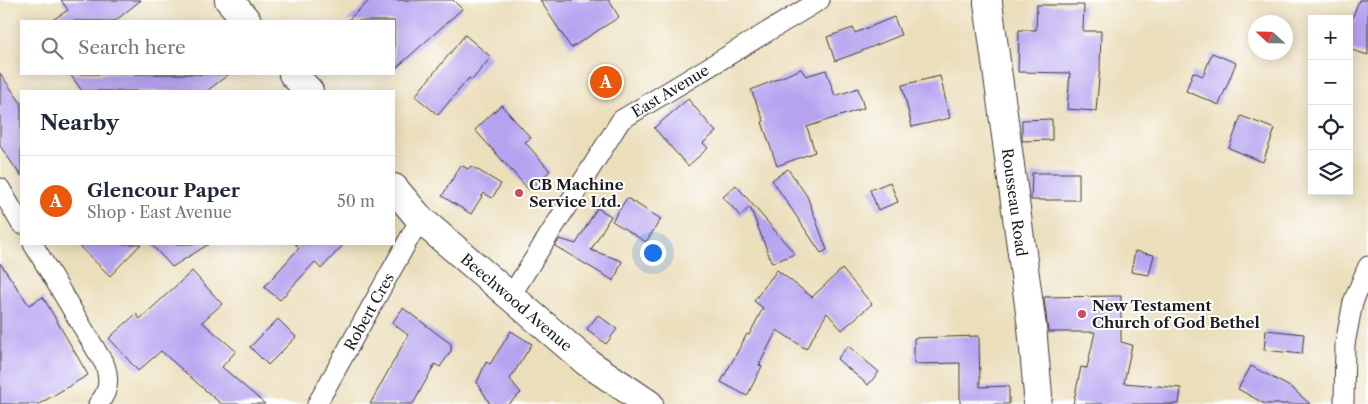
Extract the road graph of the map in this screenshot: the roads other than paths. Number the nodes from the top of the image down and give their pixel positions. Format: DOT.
graph roads {
  1 [pos="229,0"];
  2 [pos="820,0"];
  3 [pos="986,1"];
  4 [pos="246,20"];
  5 [pos="294,75"];
  6 [pos="308,90"];
  7 [pos="0,188"];
  8 [pos="395,189"];
  9 [pos="420,219"];
  10 [pos="20,222"];
  11 [pos="34,245"];
  12 [pos="1368,266"];
  13 [pos="510,297"];
  14 [pos="1361,305"];
  15 [pos="98,404"];
  16 [pos="317,404"];
  17 [pos="649,404"];
  18 [pos="1037,404"];
  19 [pos="1344,404"];
  1 -- 4 [label="street"];
  2 -- 13 [label="street, East Avenue"];
  3 -- 18 [label="street, Rousseau Road"];
  5 -- 6 [label="street"];
  7 -- 10 [label="street"];
  8 -- 9 [label="street, Beechwood Avenue"];
  9 -- 13 [label="street, Beechwood Avenue"];
  9 -- 16 [label="street, Robert Cres"];
  11 -- 15 [label="street"];
  12 -- 14 [label="street"];
  13 -- 17 [label="street, Beechwood Avenue"];
  14 -- 19 [label="street"];
}
